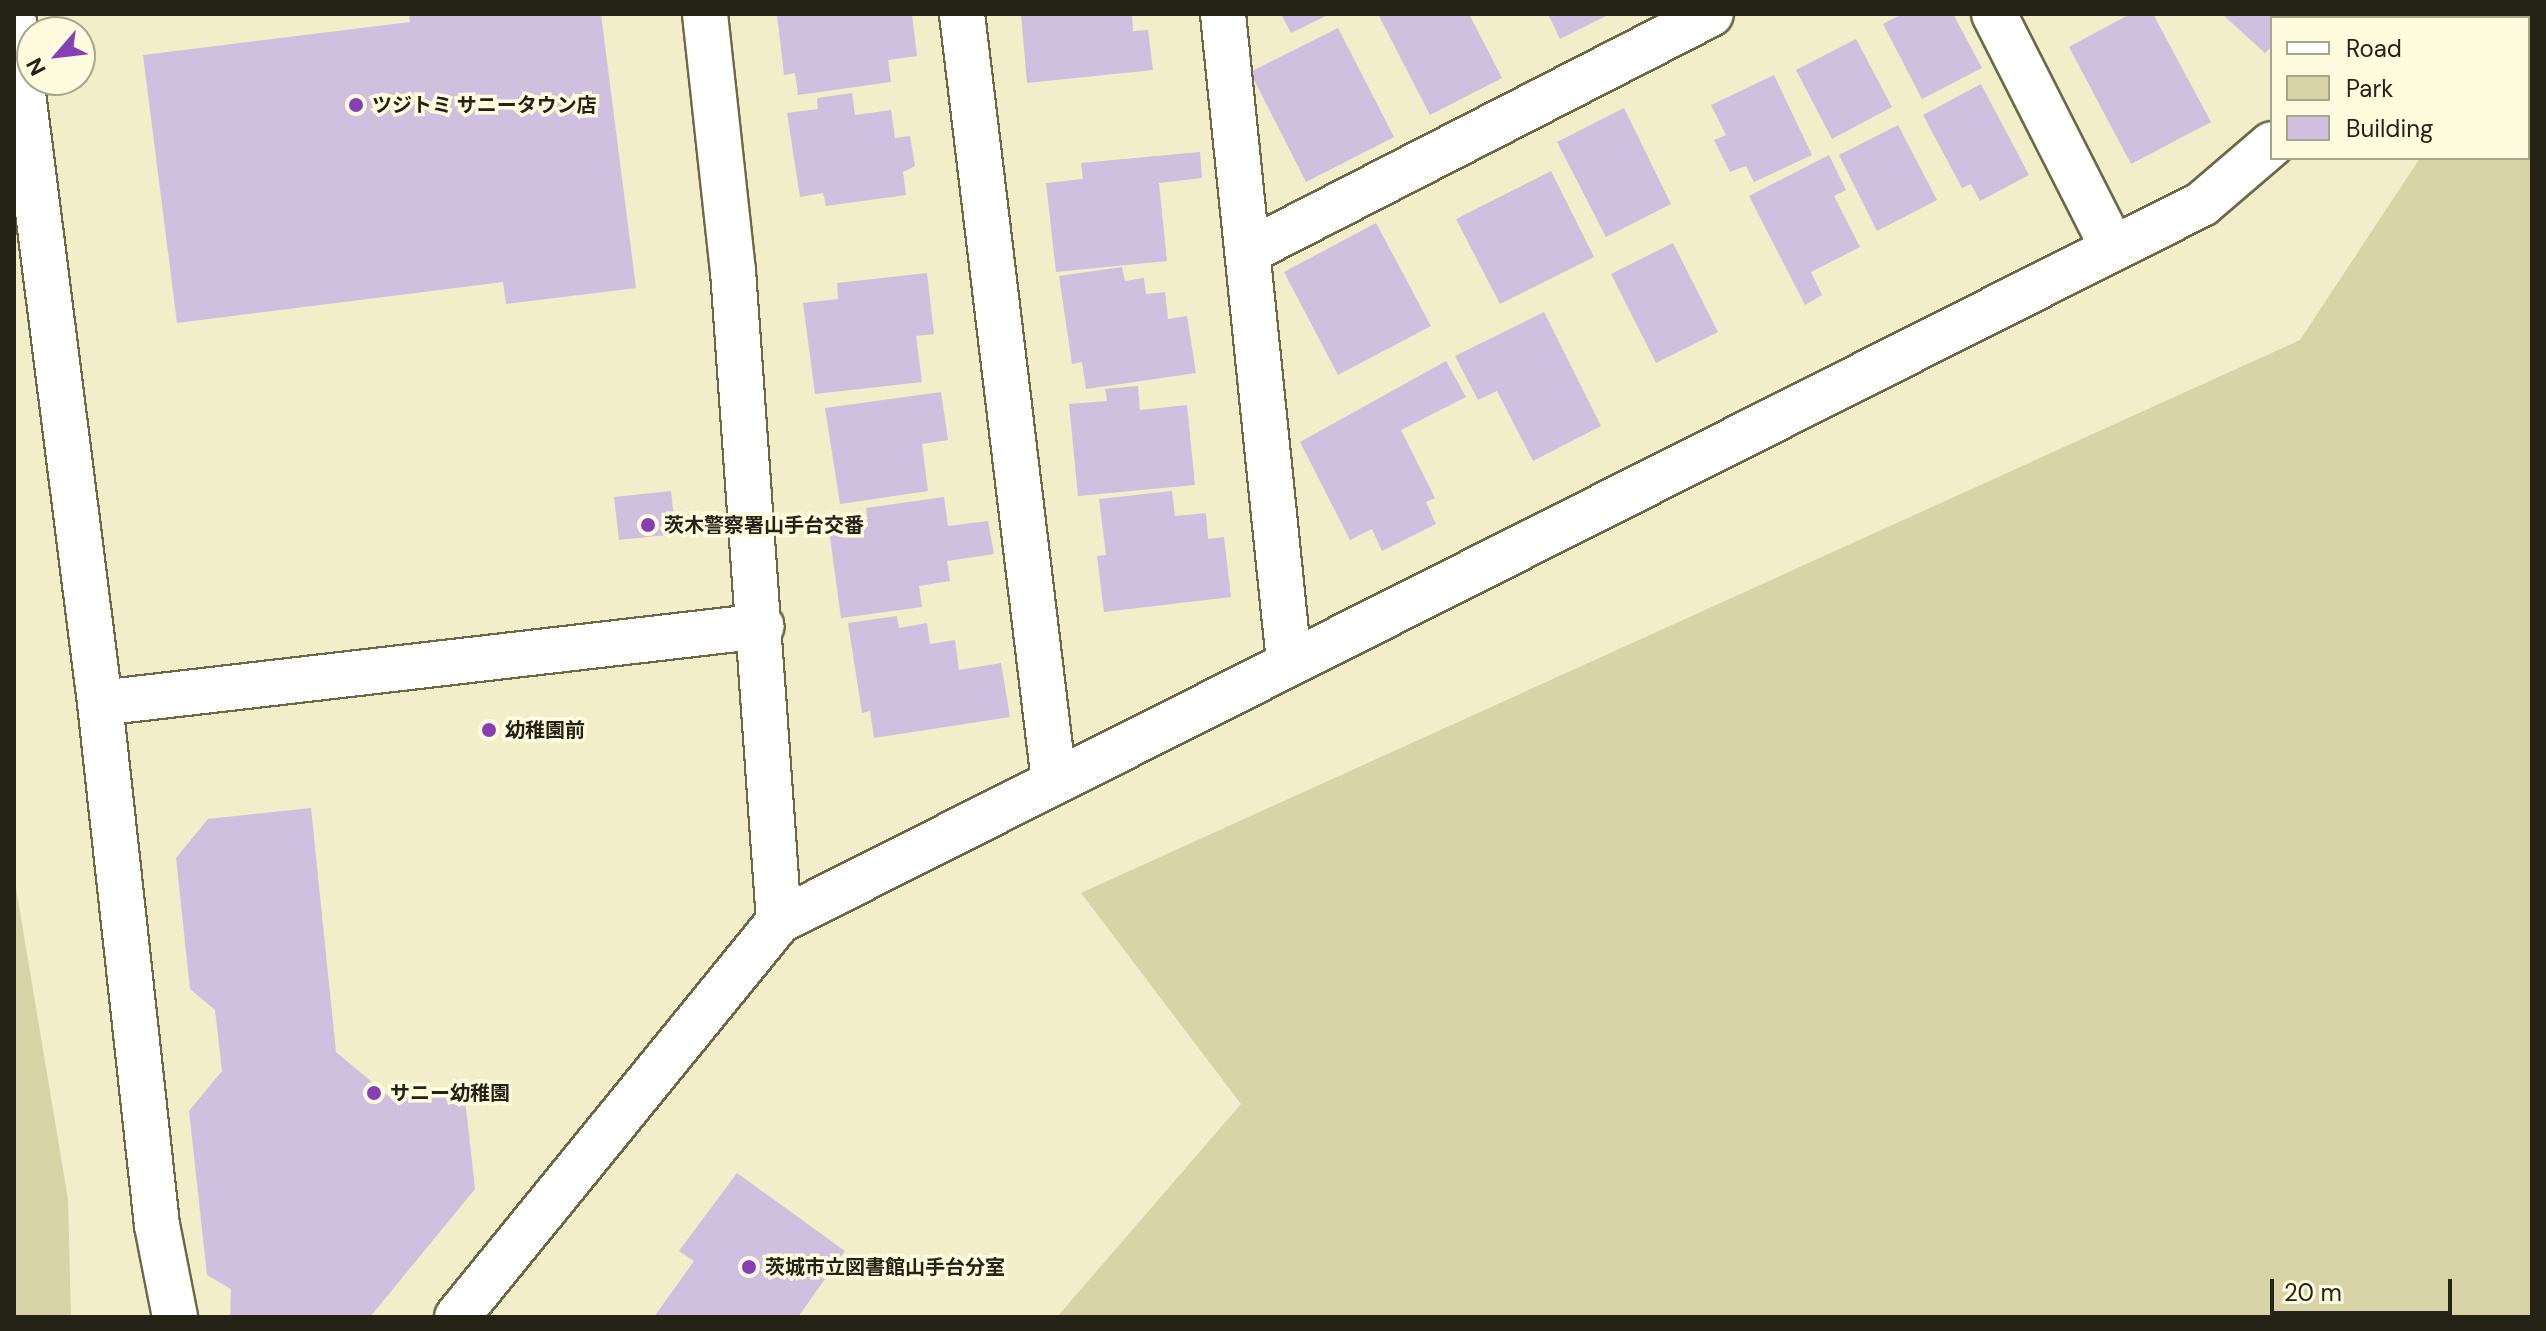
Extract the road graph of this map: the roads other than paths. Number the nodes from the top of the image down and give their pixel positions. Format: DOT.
graph roads {
  1 [pos="705,14"];
  2 [pos="962,14"];
  3 [pos="1223,14"];
  4 [pos="1711,14"];
  5 [pos="1994,14"];
  6 [pos="14,22"];
  7 [pos="2270,146"];
  8 [pos="2113,249"];
  9 [pos="1249,251"];
  10 [pos="762,626"];
  11 [pos="1289,661"];
  12 [pos="100,703"];
  13 [pos="1054,781"];
  14 [pos="779,921"];
  15 [pos="157,1225"];
  16 [pos="150,1317"];
  17 [pos="175,1317"];
  18 [pos="457,1317"];
  1 -- 10 [label="street"];
  2 -- 13 [label="street"];
  3 -- 9 [label="street"];
  4 -- 9 [label="street"];
  5 -- 8 [label="street"];
  6 -- 12 [label="street"];
  7 -- 8 [label="street"];
  8 -- 11 [label="street"];
  9 -- 11 [label="street"];
  10 -- 12 [label="street"];
  10 -- 14 [label="street"];
  11 -- 13 [label="street"];
  12 -- 15 [label="street"];
  13 -- 14 [label="street"];
  14 -- 18 [label="street"];
  15 -- 16 [label="street"];
  15 -- 17 [label="street"];
}
